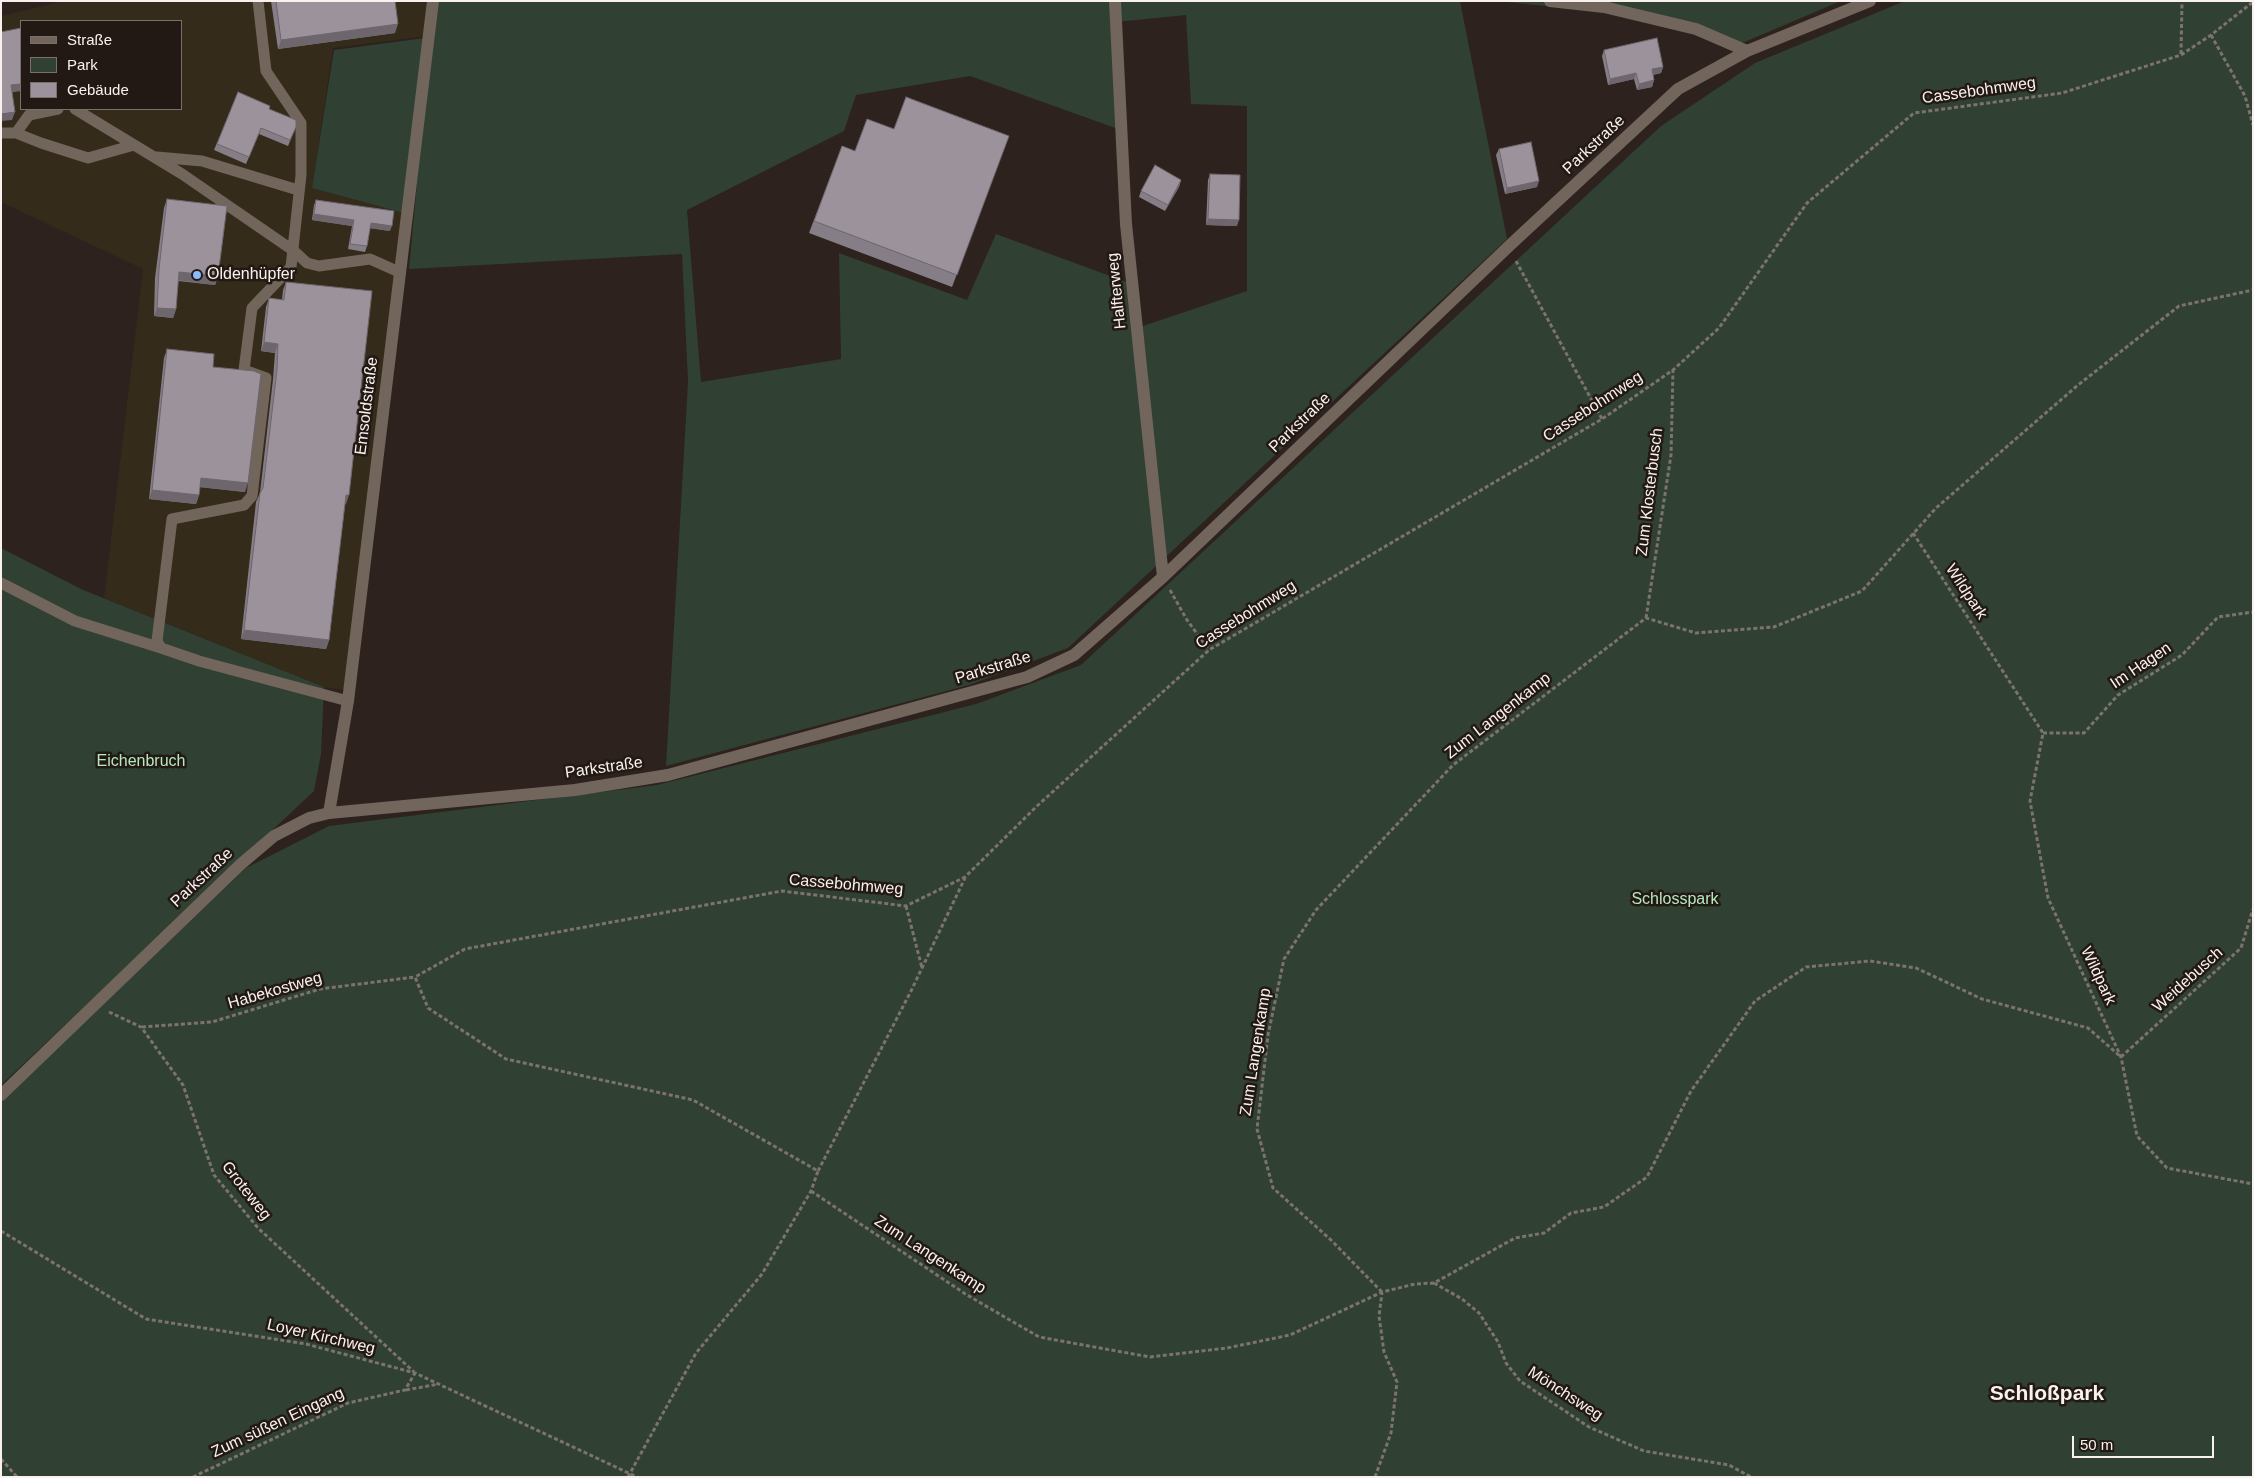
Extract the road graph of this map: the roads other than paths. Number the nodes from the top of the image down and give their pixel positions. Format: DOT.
graph roads {
  1 [pos="258,1"];
  2 [pos="433,1"];
  3 [pos="1115,1"];
  4 [pos="1550,1"];
  5 [pos="1870,1"];
  6 [pos="1747,51"];
  7 [pos="53,110"];
  8 [pos="77,110"];
  9 [pos="16,132"];
  10 [pos="1,133"];
  11 [pos="134,145"];
  12 [pos="154,156"];
  13 [pos="298,190"];
  14 [pos="294,251"];
  15 [pos="399,272"];
  16 [pos="1162,577"];
  17 [pos="1,583"];
  18 [pos="161,648"];
  19 [pos="348,700"];
  20 [pos="329,814"];
  21 [pos="1,1095"];
  1 -- 13 [label="lane"];
  2 -- 15 [label="street, Emsoldstraße"];
  3 -- 16 [label="street, Halfterweg"];
  4 -- 6 [label="street"];
  5 -- 6 [label="street, Parkstraße"];
  6 -- 16 [label="street, Parkstraße"];
  7 -- 9 [label="lane"];
  8 -- 11 [label="lane"];
  9 -- 10 [label="lane"];
  9 -- 11 [label="lane"];
  11 -- 12 [label="lane"];
  12 -- 13 [label="lane"];
  12 -- 14 [label="lane"];
  13 -- 14 [label="lane"];
  14 -- 15 [label="lane"];
  14 -- 18 [label="lane"];
  15 -- 19 [label="street, Emsoldstraße"];
  16 -- 20 [label="street, Parkstraße"];
  17 -- 18 [label="lane"];
  18 -- 19 [label="lane"];
  19 -- 20 [label="street, Emsoldstraße"];
  20 -- 21 [label="street, Parkstraße"];
}
